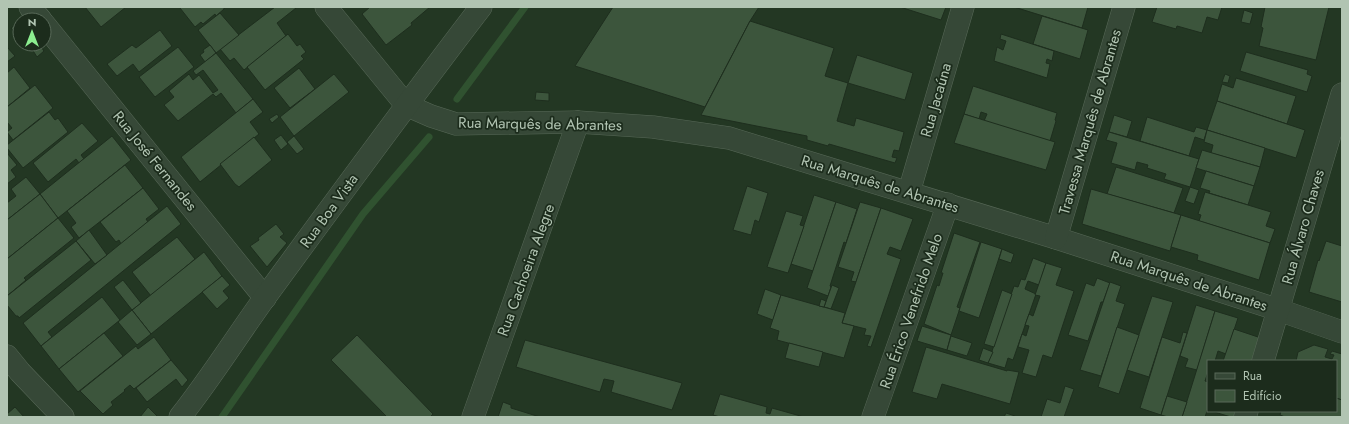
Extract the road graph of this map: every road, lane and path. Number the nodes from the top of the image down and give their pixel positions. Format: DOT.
graph roads {
  1 [pos="326,7"];
  2 [pos="481,7"];
  3 [pos="963,7"];
  4 [pos="1124,7"];
  5 [pos="52,34"];
  6 [pos="1342,94"];
  7 [pos="406,105"];
  8 [pos="578,122"];
  9 [pos="909,192"];
  10 [pos="948,204"];
  11 [pos="1056,238"];
  12 [pos="265,298"];
  13 [pos="1279,310"];
  14 [pos="1342,332"];
  15 [pos="7,356"];
  16 [pos="1263,360"];
  17 [pos="63,417"];
  18 [pos="180,417"];
  19 [pos="473,417"];
  20 [pos="873,417"];
  1 -- 7 [label="street"];
  2 -- 7 [label="street, Rua Boa Vista"];
  3 -- 9 [label="street, Rua Jacaúna"];
  4 -- 11 [label="street, Travessa Marquês de Abrantes"];
  5 -- 12 [label="street, Rua José Fernandes"];
  6 -- 13 [label="street, Rua Álvaro Chaves"];
  7 -- 8 [label="street, Rua Marquês de Abrantes"];
  7 -- 12 [label="street, Rua Boa Vista"];
  8 -- 9 [label="street, Rua Marquês de Abrantes"];
  8 -- 19 [label="street, Rua Cachoeira Alegre"];
  9 -- 10 [label="street, Rua Marquês de Abrantes"];
  10 -- 11 [label="street, Rua Marquês de Abrantes"];
  10 -- 20 [label="street, Rua Érico Venefrido Melo"];
  11 -- 13 [label="street, Rua Marquês de Abrantes"];
  12 -- 18 [label="street, Rua Boa Vista"];
  13 -- 14 [label="street, Rua Marquês de Abrantes"];
  13 -- 16 [label="street, Rua Álvaro Chaves"];
  15 -- 17 [label="street"];
}
